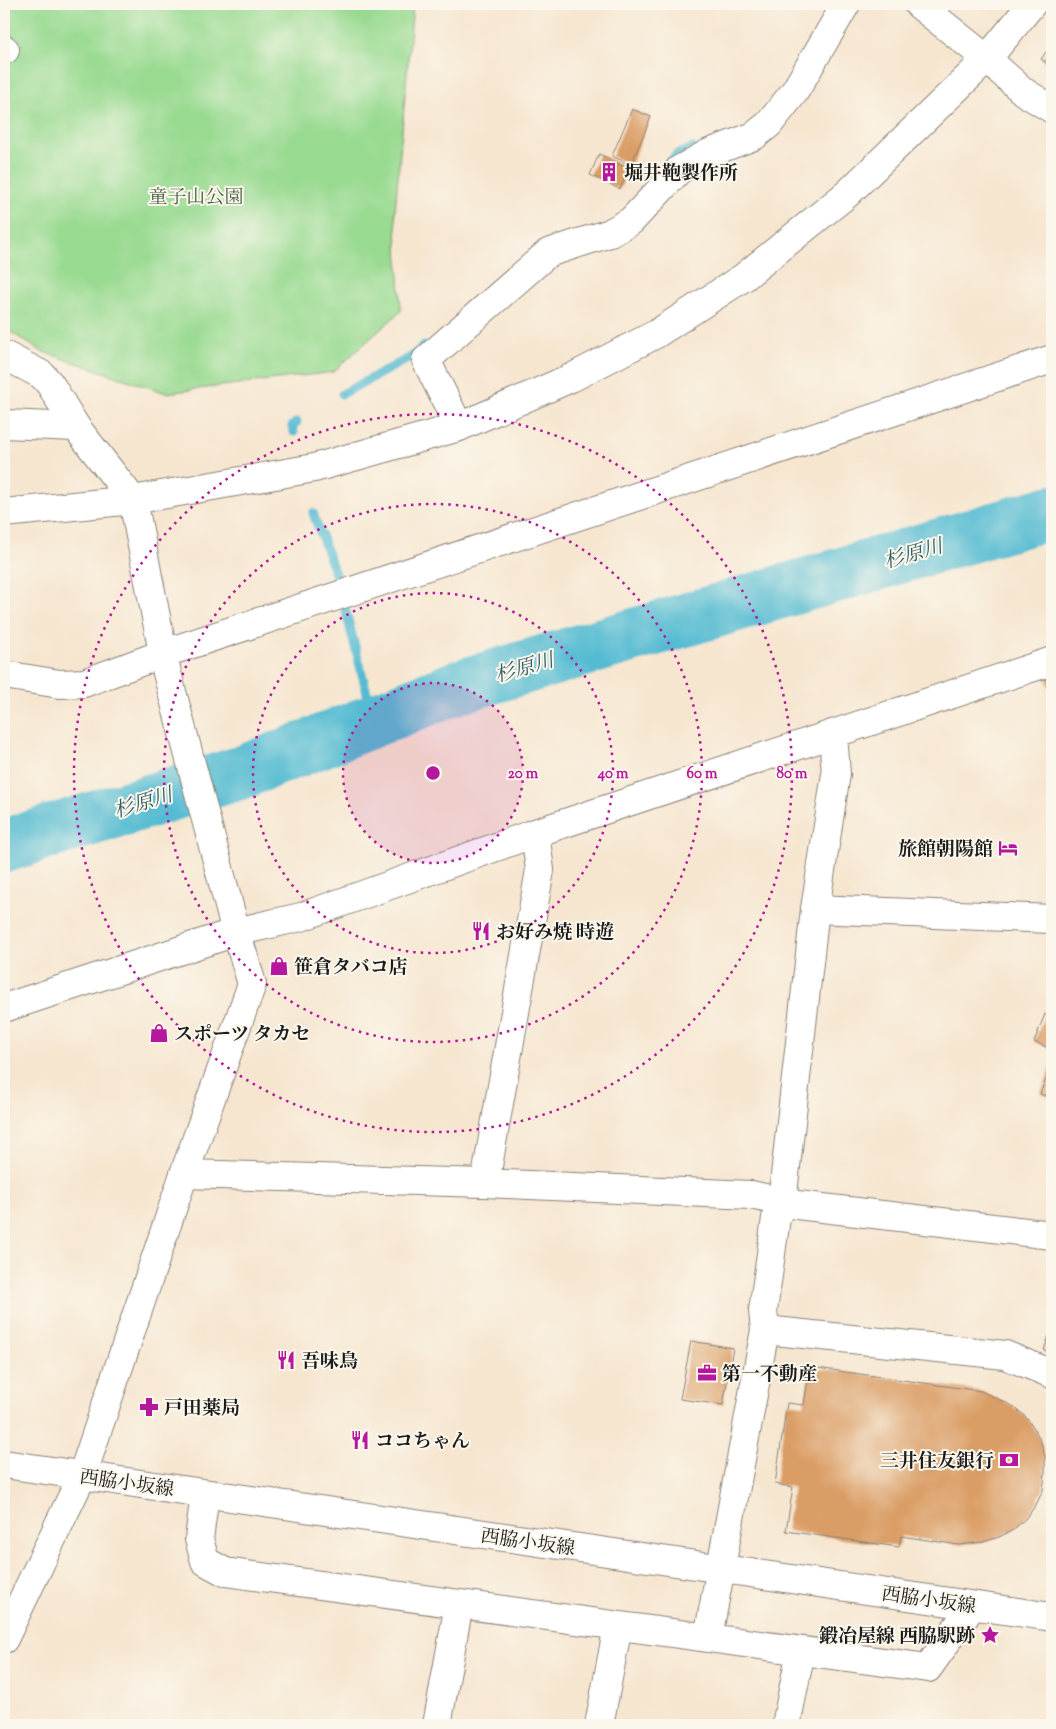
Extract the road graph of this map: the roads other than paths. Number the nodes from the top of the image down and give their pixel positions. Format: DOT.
graph roads {
  1 [pos="846,4"];
  2 [pos="918,4"];
  3 [pos="1032,4"];
  4 [pos="987,59"];
  5 [pos="1052,109"];
  6 [pos="4,356"];
  7 [pos="1052,359"];
  8 [pos="4,424"];
  9 [pos="459,426"];
  10 [pos="76,427"];
  11 [pos="133,500"];
  12 [pos="4,513"];
  13 [pos="1052,661"];
  14 [pos="164,663"];
  15 [pos="4,675"];
  16 [pos="833,734"];
  17 [pos="535,833"];
  18 [pos="815,909"];
  19 [pos="1052,919"];
  20 [pos="234,927"];
  21 [pos="4,1008"];
  22 [pos="184,1174"];
  23 [pos="486,1183"];
  24 [pos="782,1202"];
  25 [pos="1052,1235"];
  26 [pos="765,1330"];
  27 [pos="1052,1374"];
  28 [pos="4,1464"];
  29 [pos="82,1476"];
  30 [pos="206,1494"];
  31 [pos="722,1569"];
  32 [pos="459,1604"];
  33 [pos="972,1606"];
  34 [pos="1052,1617"];
  35 [pos="618,1626"];
  36 [pos="708,1637"];
  37 [pos="4,1639"];
  38 [pos="801,1651"];
  39 [pos="441,1725"];
  40 [pos="599,1725"];
  41 [pos="786,1725"];
  1 -- 9 [label="street"];
  2 -- 4 [label="street"];
  3 -- 4 [label="street"];
  4 -- 5 [label="street"];
  4 -- 9 [label="street"];
  6 -- 10 [label="street"];
  7 -- 14 [label="street"];
  8 -- 10 [label="street"];
  9 -- 11 [label="street"];
  10 -- 11 [label="street"];
  11 -- 12 [label="street"];
  11 -- 14 [label="street"];
  13 -- 16 [label="street"];
  14 -- 15 [label="street"];
  14 -- 20 [label="street"];
  16 -- 17 [label="street"];
  16 -- 18 [label="street"];
  17 -- 20 [label="street"];
  17 -- 23 [label="street"];
  18 -- 19 [label="street"];
  18 -- 24 [label="street"];
  20 -- 21 [label="street"];
  20 -- 22 [label="street"];
  22 -- 23 [label="street"];
  22 -- 29 [label="street"];
  23 -- 24 [label="street"];
  24 -- 25 [label="street"];
  24 -- 26 [label="street"];
  26 -- 27 [label="street"];
  26 -- 31 [label="street"];
  28 -- 29 [label="street, 西脇小坂線"];
  29 -- 30 [label="street, 西脇小坂線"];
  29 -- 37 [label="street"];
  30 -- 31 [label="street, 西脇小坂線"];
  30 -- 32 [label="street"];
  31 -- 33 [label="street, 西脇小坂線"];
  31 -- 36 [label="street"];
  32 -- 35 [label="street"];
  32 -- 39 [label="street"];
  33 -- 34 [label="street, 西脇小坂線"];
  33 -- 38 [label="street"];
  35 -- 36 [label="street"];
  35 -- 40 [label="street"];
  36 -- 38 [label="street"];
  38 -- 41 [label="street"];
}
